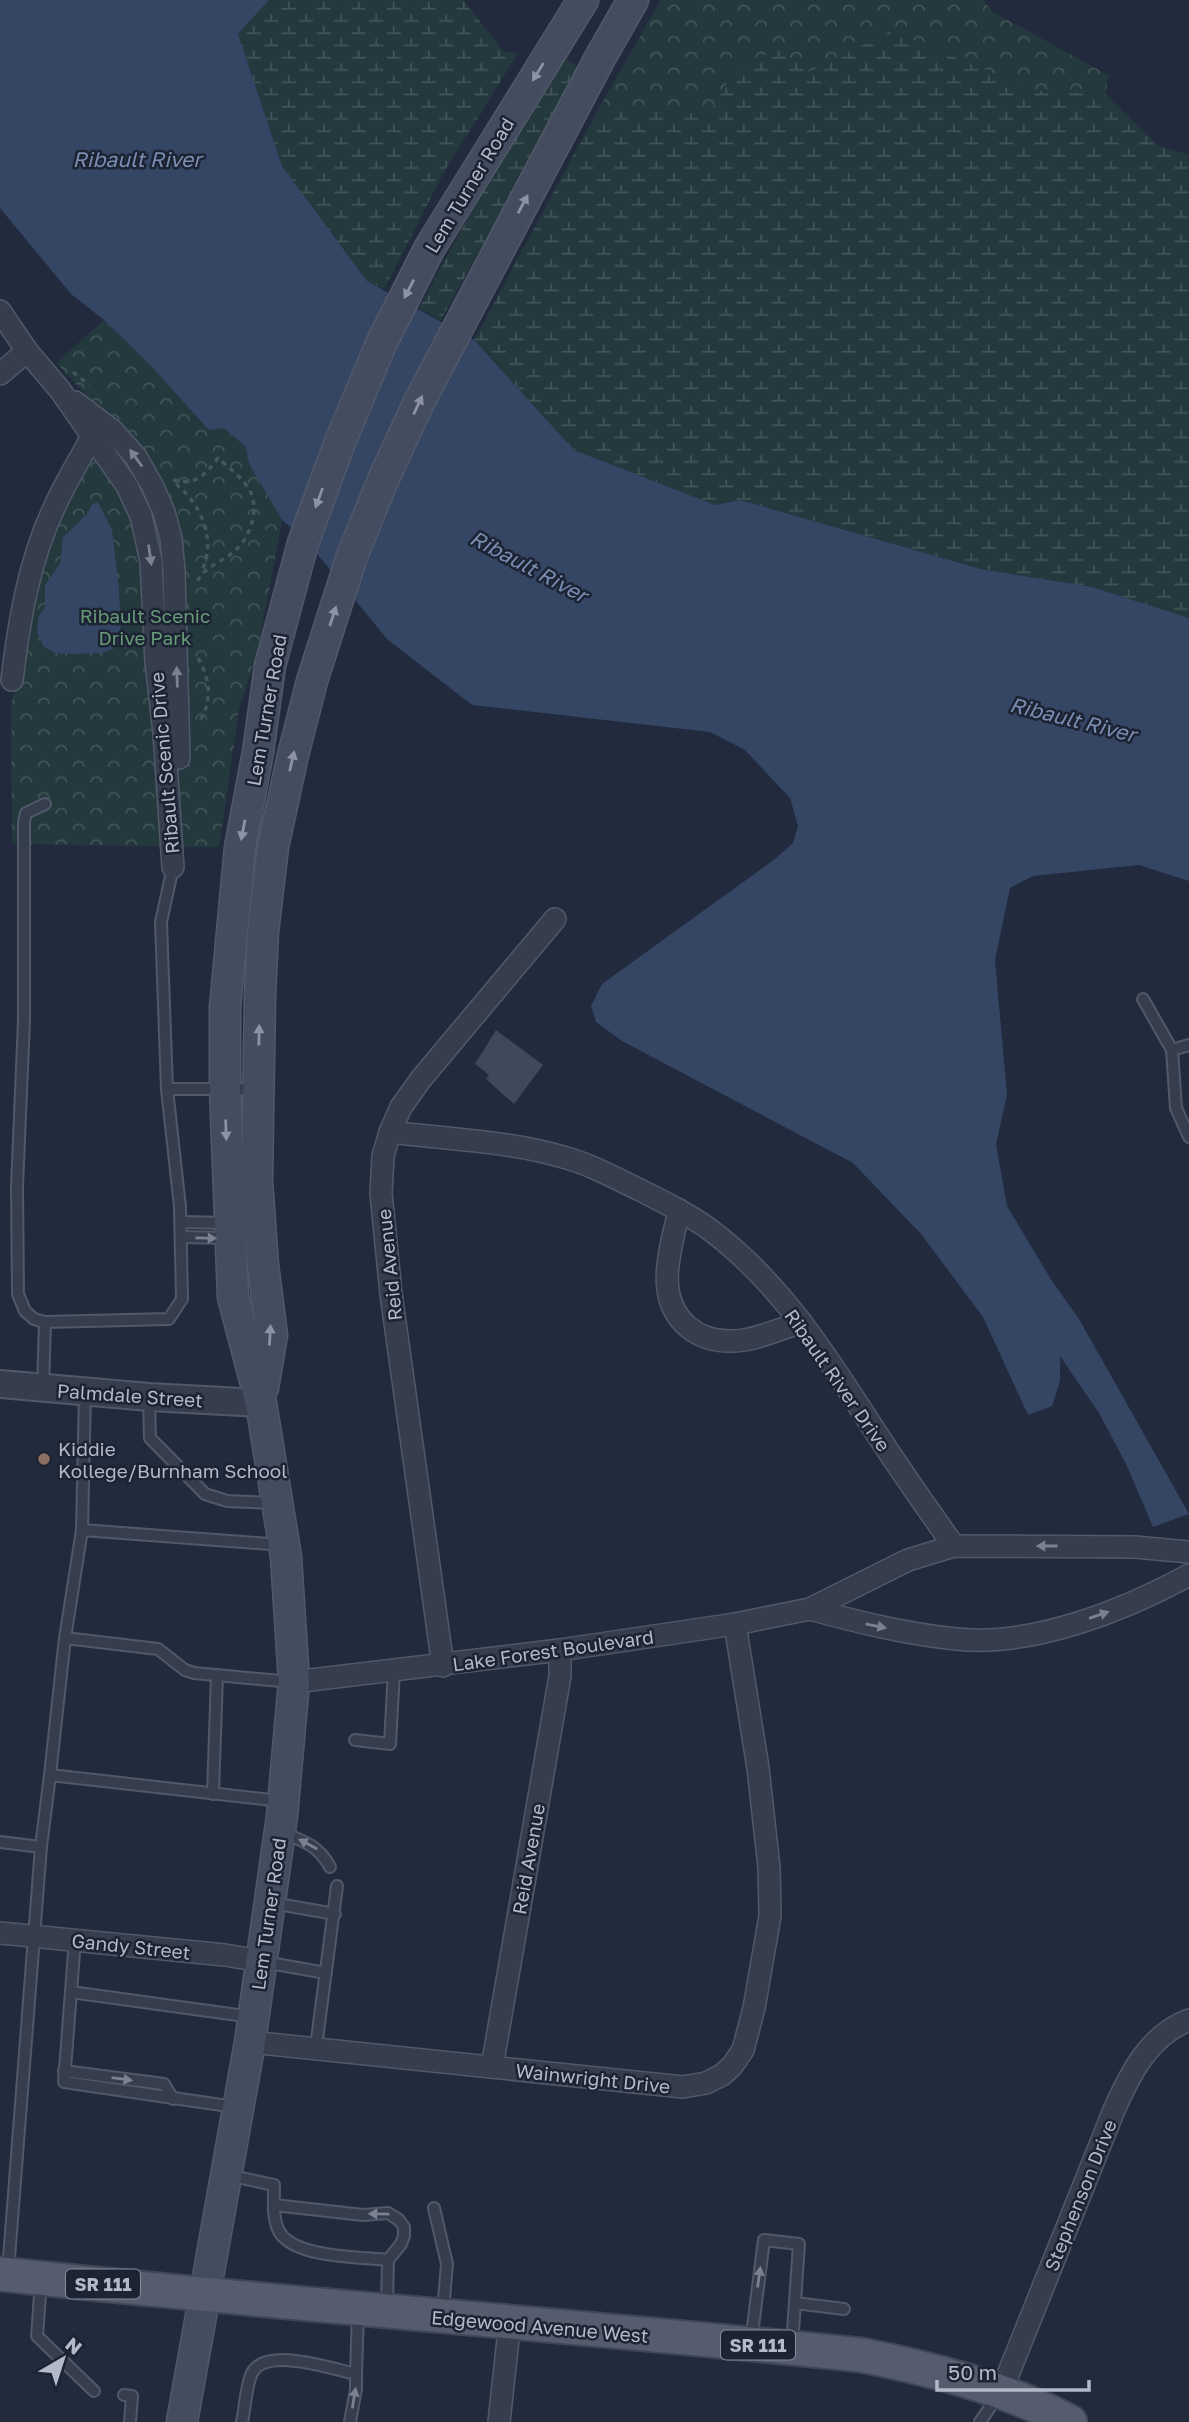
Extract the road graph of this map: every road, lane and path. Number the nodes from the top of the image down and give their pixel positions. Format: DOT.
graph roads {
  1 [pos="633,0"];
  2 [pos="578,7"];
  3 [pos="0,311"];
  4 [pos="27,351"];
  5 [pos="0,374"];
  6 [pos="60,390"];
  7 [pos="93,436"];
  8 [pos="169,478"];
  9 [pos="198,579"];
  10 [pos="12,680"];
  11 [pos="46,804"];
  12 [pos="173,867"];
  13 [pos="555,919"];
  14 [pos="1143,999"];
  15 [pos="1189,1045"];
  16 [pos="1172,1050"];
  17 [pos="225,1088"];
  18 [pos="167,1089"];
  19 [pos="257,1089"];
  20 [pos="390,1132"];
  21 [pos="1189,1137"];
  22 [pos="679,1210"];
  23 [pos="181,1223"];
  24 [pos="230,1230"];
  25 [pos="181,1237"];
  26 [pos="45,1322"];
  27 [pos="802,1322"];
  28 [pos="0,1384"];
  29 [pos="43,1388"];
  30 [pos="85,1392"];
  31 [pos="149,1397"];
  32 [pos="261,1403"];
  33 [pos="277,1503"];
  34 [pos="82,1530"];
  35 [pos="284,1545"];
  36 [pos="954,1546"];
  37 [pos="1189,1552"];
  38 [pos="1189,1575"];
  39 [pos="810,1609"];
  40 [pos="735,1625"];
  41 [pos="65,1638"];
  42 [pos="560,1650"];
  43 [pos="443,1666"];
  44 [pos="394,1671"];
  45 [pos="217,1675"];
  46 [pos="295,1682"];
  47 [pos="355,1741"];
  48 [pos="50,1775"];
  49 [pos="213,1794"];
  50 [pos="283,1801"];
  51 [pos="279,1831"];
  52 [pos="0,1842"];
  53 [pos="41,1847"];
  54 [pos="330,1867"];
  55 [pos="337,1886"];
  56 [pos="268,1903"];
  57 [pos="335,1914"];
  58 [pos="0,1933"];
  59 [pos="34,1937"];
  60 [pos="75,1940"];
  61 [pos="261,1961"];
  62 [pos="326,1973"];
  63 [pos="71,1992"];
  64 [pos="1189,2020"];
  65 [pos="252,2030"];
  66 [pos="316,2047"];
  67 [pos="492,2067"];
  68 [pos="239,2107"];
  69 [pos="227,2175"];
  70 [pos="274,2205"];
  71 [pos="434,2208"];
  72 [pos="388,2260"];
  73 [pos="4,2274"];
  74 [pos="41,2278"];
  75 [pos="205,2293"];
  76 [pos="795,2303"];
  77 [pos="844,2309"];
  78 [pos="373,2311"];
  79 [pos="442,2317"];
  80 [pos="510,2321"];
  81 [pos="751,2344"];
  82 [pos="792,2348"];
  83 [pos="356,2374"];
  84 [pos="94,2391"];
  85 [pos="1001,2392"];
  86 [pos="124,2395"];
  87 [pos="130,2422"];
  88 [pos="181,2422"];
  89 [pos="242,2422"];
  90 [pos="351,2422"];
  91 [pos="499,2422"];
  92 [pos="980,2422"];
  93 [pos="1070,2422"];
  19 -- 1 [label="main road, Lem Turner Road, one-way"];
  2 -- 17 [label="main road, Lem Turner Road, one-way"];
  3 -- 4 [label="street, Ribault Scenic Drive"];
  4 -- 5 [label="street"];
  4 -- 6 [label="street, Ribault Scenic Drive"];
  6 -- 7 [label="street, Ribault Scenic Drive"];
  12 -- 6 [label="street, Ribault Scenic Drive, one-way"];
  7 -- 10 [label="street"];
  7 -- 12 [label="street, Ribault Scenic Drive, one-way"];
  8 -- 9 [label="path"];
  11 -- 26 [label="lane"];
  12 -- 18 [label="lane, Ribault Scenic Drive"];
  13 -- 20 [label="street, Reid Avenue"];
  14 -- 16 [label="lane"];
  15 -- 16 [label="lane"];
  16 -- 21 [label="lane"];
  17 -- 18 [label="lane"];
  17 -- 19 [label="lane"];
  17 -- 24 [label="main road, Lem Turner Road, one-way"];
  18 -- 23 [label="lane, Ribault Scenic Drive"];
  32 -- 19 [label="main road, Lem Turner Road, one-way"];
  20 -- 22 [label="street, Ribault River Drive"];
  20 -- 43 [label="street, Reid Avenue"];
  22 -- 27 [label="street, Ribault River Drive"];
  22 -- 27 [label="street"];
  23 -- 24 [label="lane"];
  23 -- 25 [label="lane, Ribault Scenic Drive"];
  25 -- 24 [label="lane, one-way"];
  24 -- 32 [label="main road, Lem Turner Road"];
  25 -- 26 [label="lane, Ribault Scenic Drive"];
  26 -- 29 [label="lane"];
  27 -- 36 [label="street, Ribault River Drive"];
  28 -- 29 [label="street, Palmdale Street"];
  29 -- 30 [label="street, Palmdale Street"];
  30 -- 31 [label="street, Palmdale Street"];
  30 -- 34 [label="lane"];
  31 -- 32 [label="street, Palmdale Street"];
  31 -- 33 [label="lane"];
  32 -- 33 [label="main road, Lem Turner Road"];
  33 -- 35 [label="main road, Lem Turner Road"];
  34 -- 35 [label="lane"];
  34 -- 41 [label="lane"];
  35 -- 46 [label="main road, Lem Turner Road"];
  37 -- 36 [label="street, Lake Forest Boulevard, one-way"];
  36 -- 39 [label="street, Lake Forest Boulevard"];
  39 -- 38 [label="street, Lake Forest Boulevard, one-way"];
  39 -- 40 [label="street, Lake Forest Boulevard"];
  40 -- 42 [label="street, Lake Forest Boulevard"];
  40 -- 67 [label="street, Wainwright Drive"];
  41 -- 45 [label="lane"];
  41 -- 48 [label="lane"];
  42 -- 43 [label="street, Lake Forest Boulevard"];
  42 -- 67 [label="street, Reid Avenue"];
  43 -- 44 [label="street, Lake Forest Boulevard"];
  44 -- 46 [label="street, Lake Forest Boulevard"];
  44 -- 47 [label="lane"];
  45 -- 46 [label="lane"];
  45 -- 49 [label="lane"];
  46 -- 50 [label="main road, Lem Turner Road"];
  48 -- 49 [label="lane"];
  48 -- 53 [label="lane"];
  49 -- 50 [label="lane"];
  50 -- 51 [label="main road, Lem Turner Road"];
  54 -- 51 [label="lane, one-way"];
  51 -- 56 [label="main road, Lem Turner Road"];
  52 -- 53 [label="lane"];
  53 -- 59 [label="lane"];
  55 -- 57 [label="lane"];
  56 -- 57 [label="lane"];
  56 -- 61 [label="main road, Lem Turner Road"];
  57 -- 62 [label="lane"];
  58 -- 59 [label="street, Gandy Street"];
  59 -- 60 [label="street, Gandy Street"];
  59 -- 73 [label="lane"];
  60 -- 61 [label="street, Gandy Street"];
  60 -- 63 [label="lane"];
  61 -- 62 [label="lane"];
  61 -- 65 [label="main road, Lem Turner Road"];
  62 -- 66 [label="lane"];
  63 -- 65 [label="lane"];
  63 -- 68 [label="lane"];
  64 -- 85 [label="street, Stephenson Drive"];
  65 -- 66 [label="street, Wainwright Drive"];
  65 -- 68 [label="main road, Lem Turner Road"];
  66 -- 67 [label="street, Wainwright Drive"];
  68 -- 69 [label="main road, Lem Turner Road"];
  69 -- 70 [label="lane"];
  69 -- 75 [label="main road, Lem Turner Road"];
  70 -- 72 [label="lane"];
  72 -- 70 [label="lane, one-way"];
  71 -- 79 [label="lane"];
  72 -- 78 [label="lane"];
  73 -- 74 [label="main road, Edgewood Avenue West / SR 111"];
  74 -- 75 [label="main road, Edgewood Avenue West / SR 111"];
  74 -- 84 [label="lane"];
  75 -- 78 [label="main road, Edgewood Avenue West / SR 111"];
  75 -- 88 [label="main road, Lem Turner Road"];
  76 -- 77 [label="lane"];
  81 -- 76 [label="lane, one-way"];
  76 -- 82 [label="lane"];
  78 -- 79 [label="main road, Edgewood Avenue West / SR 111"];
  78 -- 83 [label="lane"];
  79 -- 80 [label="main road, Edgewood Avenue West / SR 111"];
  80 -- 81 [label="main road, Edgewood Avenue West / SR 111"];
  80 -- 91 [label="street"];
  81 -- 82 [label="main road, Edgewood Avenue West / SR 111"];
  82 -- 85 [label="main road, Edgewood Avenue West / SR 111"];
  83 -- 89 [label="lane"];
  90 -- 83 [label="lane, one-way"];
  85 -- 92 [label="lane"];
  85 -- 93 [label="main road, Edgewood Avenue West / SR 111"];
  86 -- 87 [label="lane"];
}
